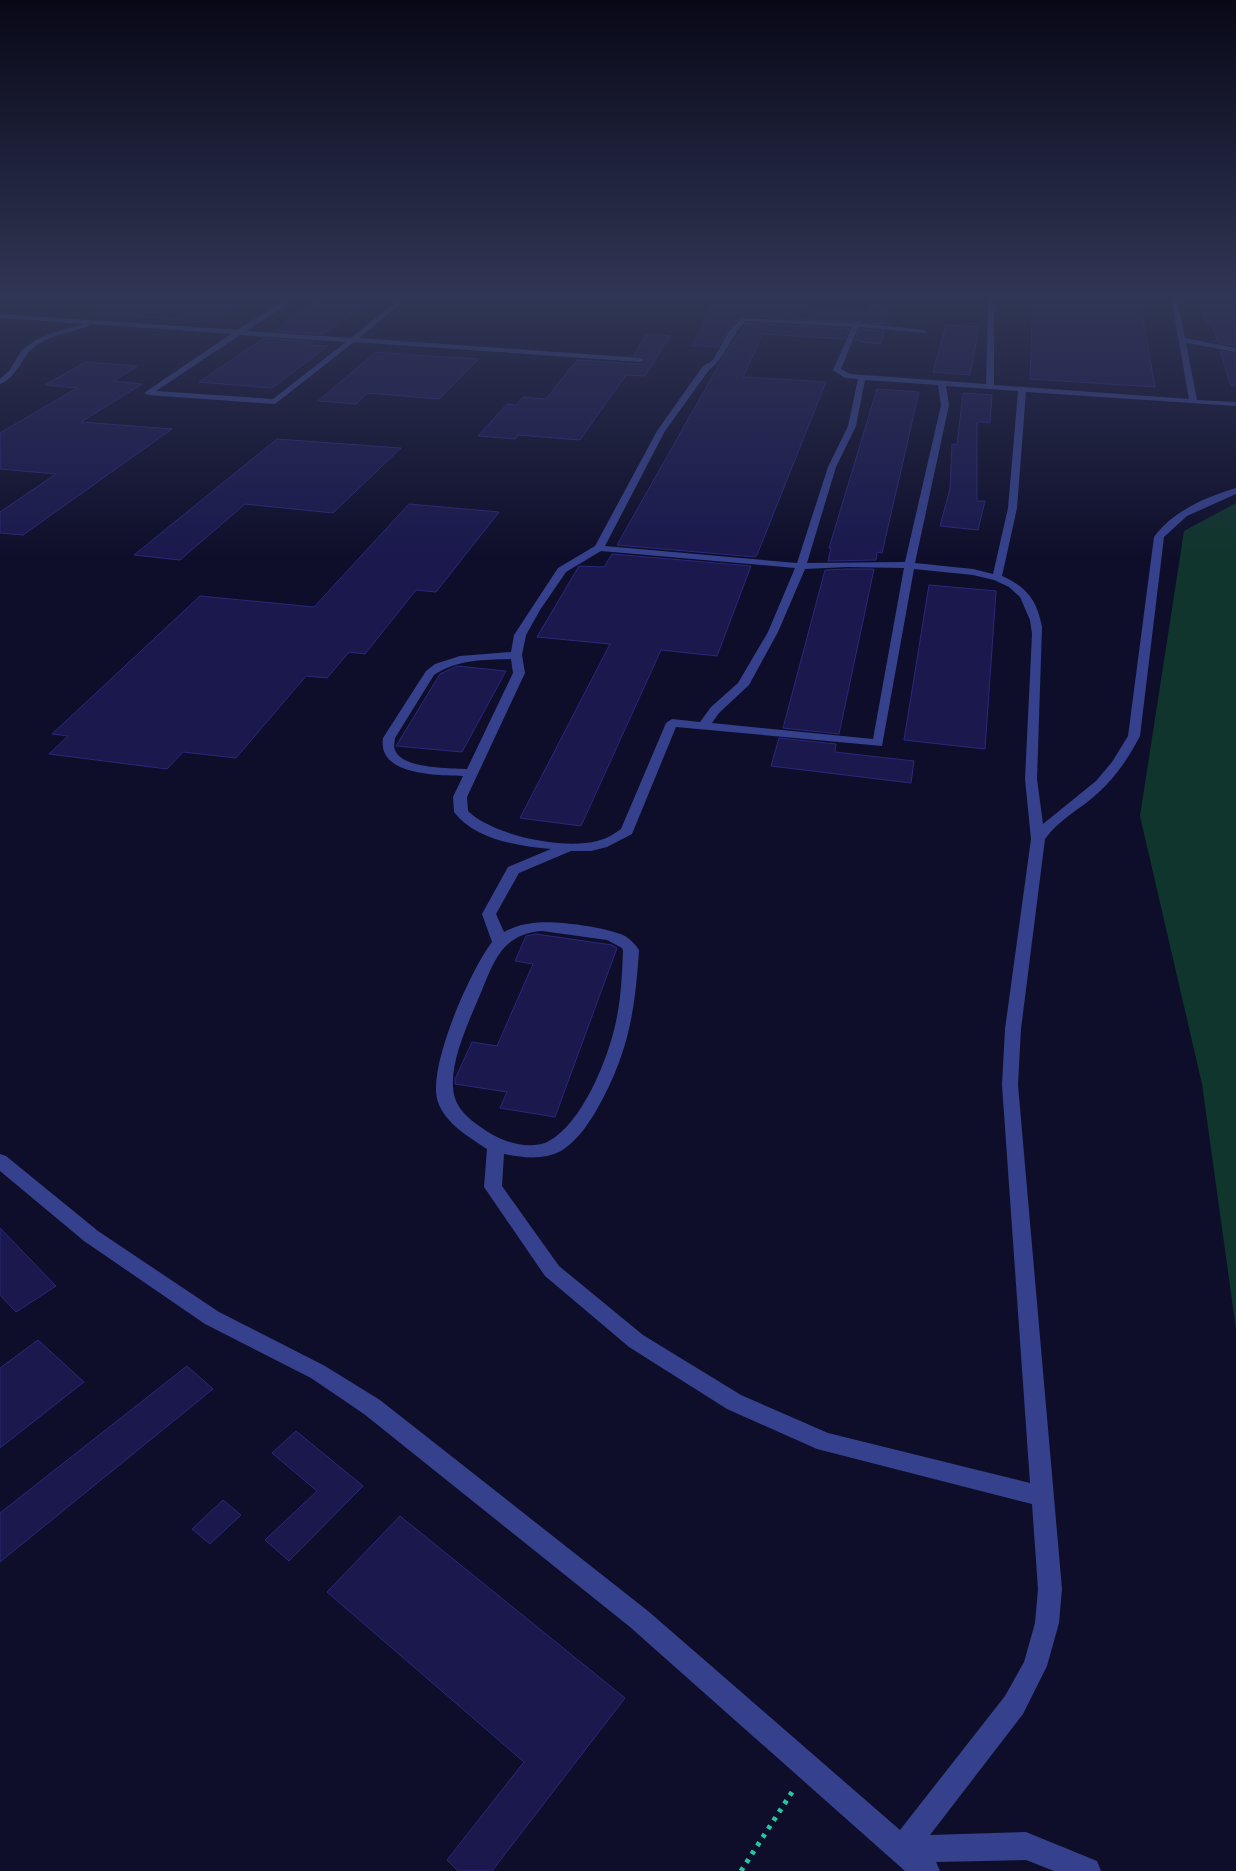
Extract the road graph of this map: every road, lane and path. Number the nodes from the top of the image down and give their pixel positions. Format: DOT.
graph roads {
  1 [pos="161,384"];
  2 [pos="297,384"];
  3 [pos="694,384"];
  4 [pos="861,384"];
  5 [pos="942,384"];
  6 [pos="947,384"];
  7 [pos="1190,384"];
  8 [pos="990,387"];
  9 [pos="1022,390"];
  10 [pos="1193,402"];
  11 [pos="1236,404"];
  12 [pos="1236,491"];
  13 [pos="599,548"];
  14 [pos="801,566"];
  15 [pos="909,567"];
  16 [pos="997,577"];
  17 [pos="516,655"];
  18 [pos="704,725"];
  19 [pos="471,773"];
  20 [pos="1038,839"];
  21 [pos="572,846"];
  22 [pos="500,942"];
  23 [pos="496,1146"];
  24 [pos="0,1161"];
  25 [pos="1043,1496"];
  26 [pos="808,1767"];
  27 [pos="902,1849"];
  28 [pos="741,1871"];
  29 [pos="926,1871"];
  30 [pos="1087,1871"];
  1 -- 2 [label="street"];
  3 -- 13 [label="street"];
  4 -- 14 [label="street"];
  5 -- 15 [label="street"];
  6 -- 8 [label="street"];
  7 -- 10 [label="street"];
  8 -- 9 [label="street"];
  9 -- 10 [label="street"];
  9 -- 16 [label="street"];
  10 -- 11 [label="street"];
  12 -- 20 [label="street"];
  13 -- 14 [label="street"];
  13 -- 17 [label="street"];
  14 -- 15 [label="street"];
  14 -- 18 [label="street"];
  15 -- 16 [label="street"];
  15 -- 18 [label="street"];
  16 -- 20 [label="street"];
  17 -- 19 [label="street"];
  17 -- 19 [label="street"];
  18 -- 21 [label="street"];
  19 -- 21 [label="street"];
  20 -- 25 [label="street"];
  21 -- 22 [label="street"];
  22 -- 23 [label="street"];
  22 -- 23 [label="street"];
  23 -- 25 [label="street"];
  24 -- 26 [label="street"];
  25 -- 27 [label="street"];
  26 -- 27 [label="street"];
  26 -- 28 [label="path"];
  27 -- 29 [label="street"];
  27 -- 30 [label="street"];
}
